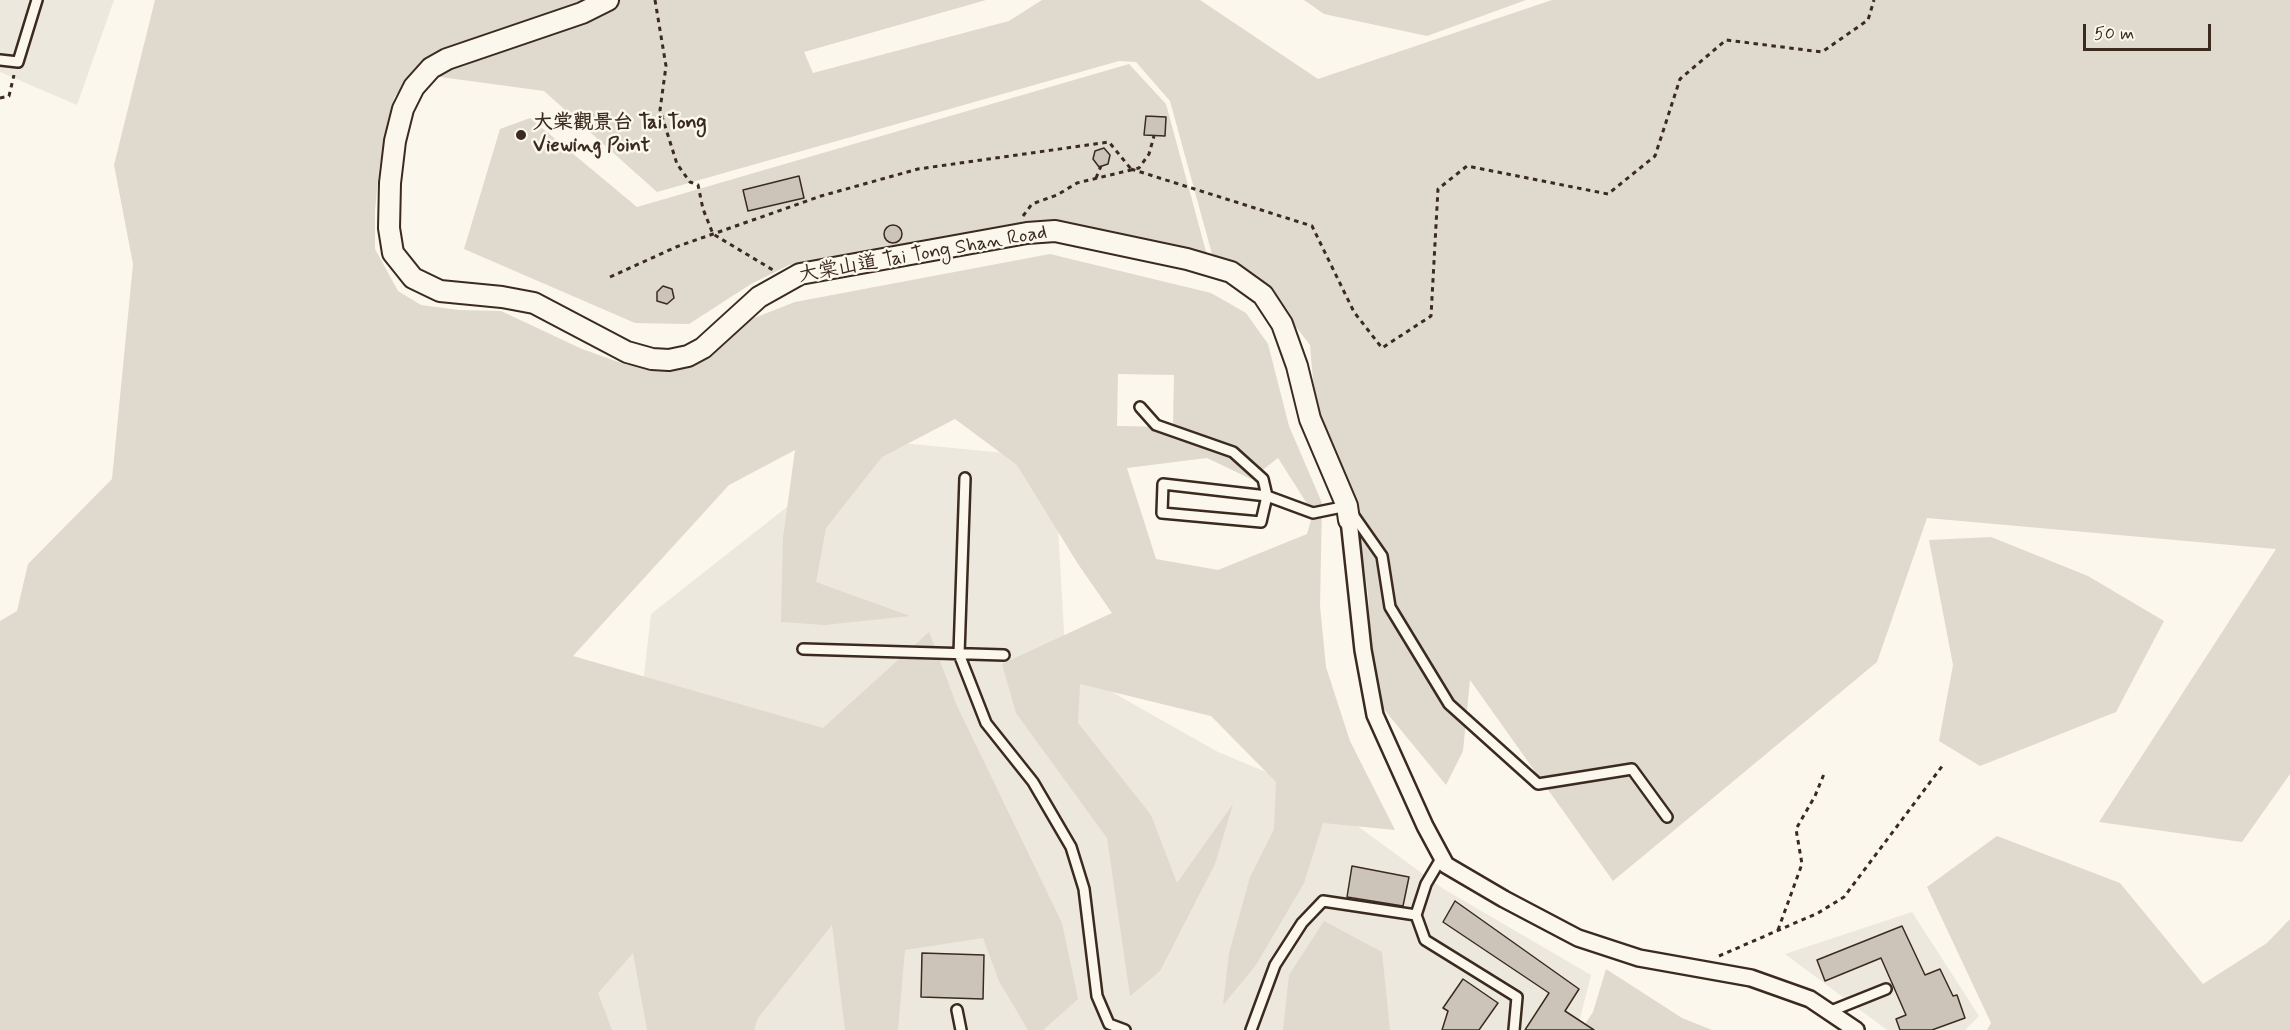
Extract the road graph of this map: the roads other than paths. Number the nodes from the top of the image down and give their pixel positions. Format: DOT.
graph roads {
  1 [pos="37,0"];
  2 [pos="608,0"];
  3 [pos="0,60"];
  4 [pos="1140,407"];
  5 [pos="965,478"];
  6 [pos="1267,496"];
  7 [pos="1348,513"];
  8 [pos="803,649"];
  9 [pos="959,654"];
  10 [pos="1004,655"];
  11 [pos="1666,817"];
  12 [pos="1442,856"];
  13 [pos="1416,915"];
  14 [pos="1886,988"];
  15 [pos="957,1010"];
  16 [pos="1831,1011"];
  17 [pos="961,1030"];
  18 [pos="1125,1030"];
  19 [pos="1251,1030"];
  20 [pos="1514,1030"];
  21 [pos="1856,1030"];
  1 -- 3 [label="lane"];
  2 -- 7 [label="street, 大棠山道 Tai Tong Shan Road"];
  4 -- 6 [label="lane"];
  5 -- 9 [label="lane"];
  6 -- 6 [label="lane"];
  6 -- 7 [label="lane"];
  7 -- 11 [label="lane"];
  7 -- 12 [label="street, 大棠山道 Tai Tong Shan Road"];
  8 -- 9 [label="lane"];
  9 -- 10 [label="lane"];
  9 -- 18 [label="lane"];
  12 -- 13 [label="lane"];
  12 -- 16 [label="street, 大棠山道 Tai Tong Shan Road"];
  13 -- 19 [label="lane"];
  13 -- 20 [label="lane"];
  14 -- 16 [label="lane"];
  15 -- 17 [label="lane"];
  16 -- 21 [label="street, 大棠山道 Tai Tong Shan Road"];
}
